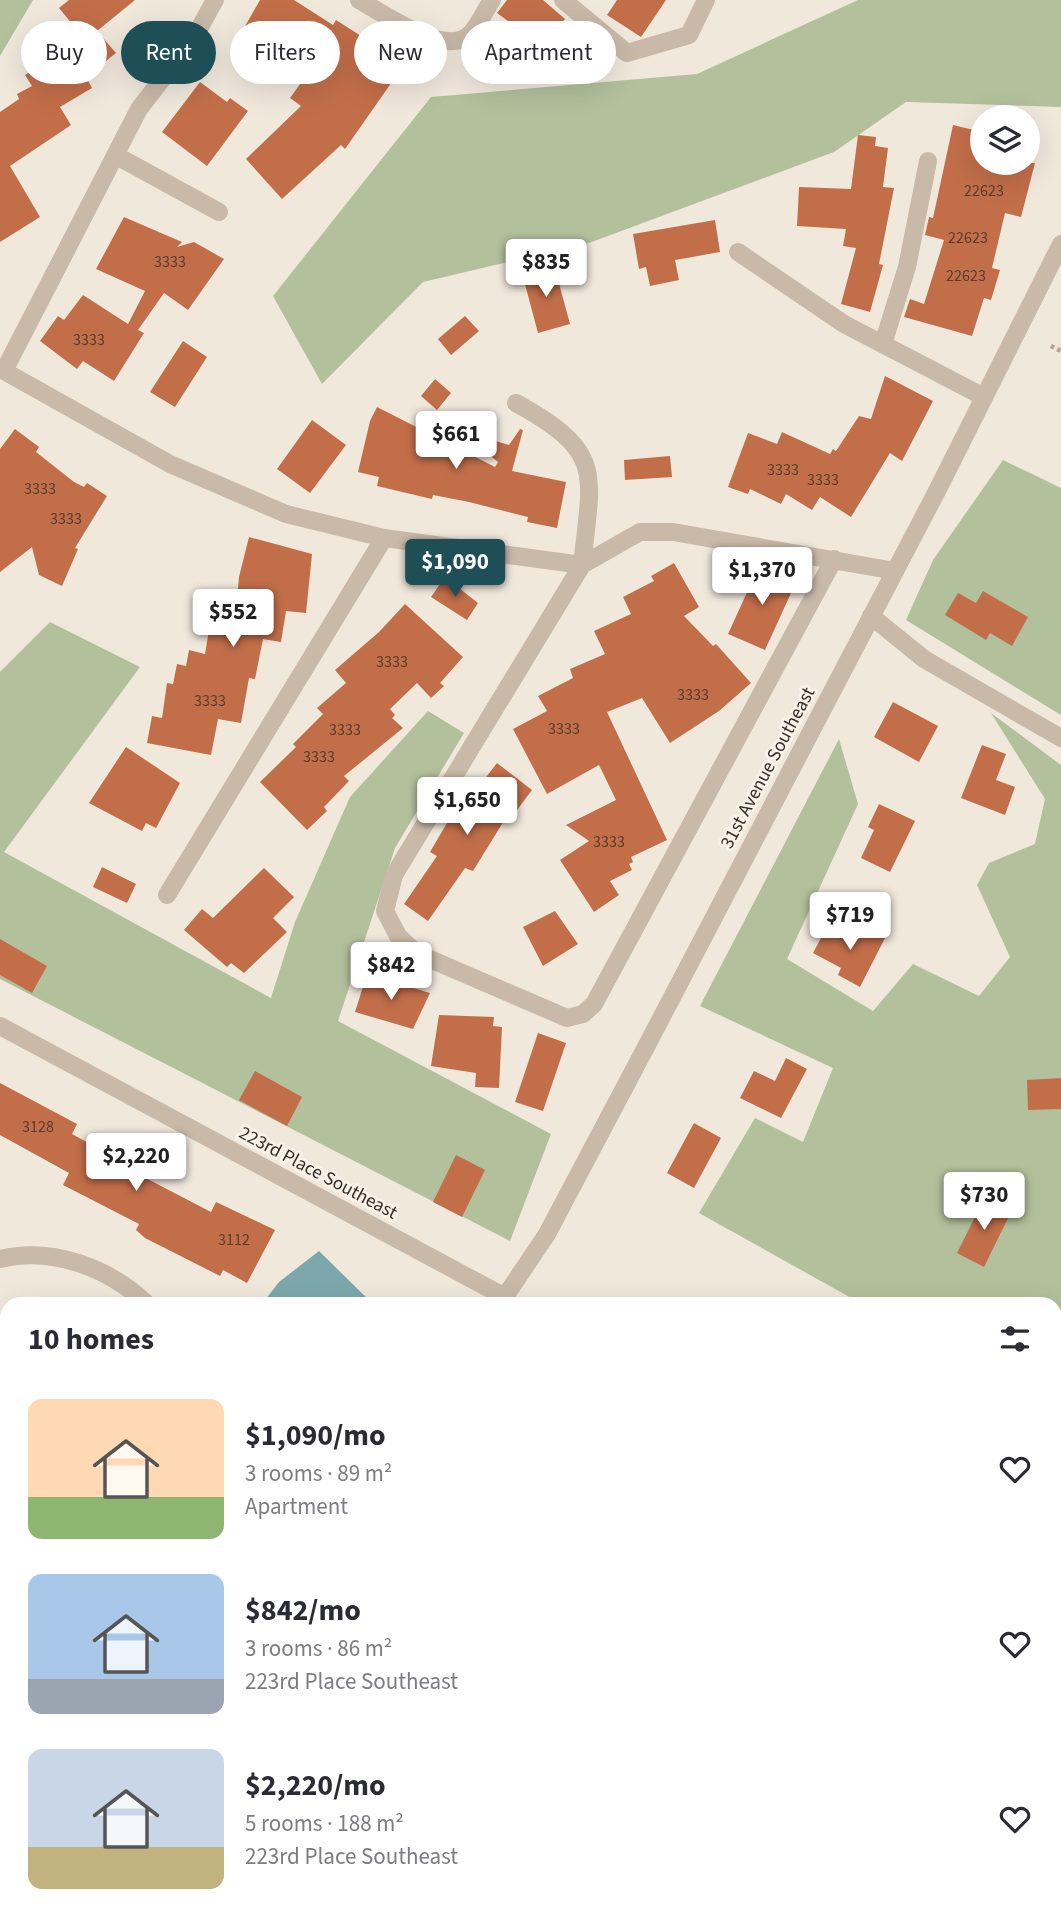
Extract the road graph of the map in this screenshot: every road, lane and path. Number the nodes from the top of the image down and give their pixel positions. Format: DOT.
graph roads {
  1 [pos="215,0"];
  2 [pos="359,0"];
  3 [pos="492,0"];
  4 [pos="564,0"];
  5 [pos="706,0"];
  6 [pos="115,155"];
  7 [pos="928,161"];
  8 [pos="219,212"];
  9 [pos="1061,244"];
  10 [pos="738,252"];
  11 [pos="883,344"];
  12 [pos="1051,346"];
  13 [pos="1061,351"];
  14 [pos="2,374"];
  15 [pos="985,397"];
  16 [pos="516,403"];
  17 [pos="384,538"];
  18 [pos="834,559"];
  19 [pos="582,565"];
  20 [pos="895,571"];
  21 [pos="871,616"];
  22 [pos="1061,738"];
  23 [pos="167,895"];
  24 [pos="0,1026"];
  25 [pos="8,1257"];
  26 [pos="138,1297"];
  27 [pos="497,1297"];
  28 [pos="504,1297"];
  1 -- 6 [label="street"];
  2 -- 3 [label="street"];
  4 -- 5 [label="street"];
  6 -- 8 [label="street"];
  6 -- 14 [label="street"];
  7 -- 11 [label="street"];
  9 -- 15 [label="street, 31st Avenue Southeast"];
  10 -- 11 [label="street"];
  11 -- 15 [label="street"];
  12 -- 13 [label="path"];
  14 -- 17 [label="street"];
  15 -- 20 [label="street, 31st Avenue Southeast"];
  16 -- 19 [label="street"];
  17 -- 19 [label="street"];
  17 -- 23 [label="street"];
  18 -- 19 [label="street"];
  18 -- 19 [label="street"];
  18 -- 20 [label="street"];
  20 -- 21 [label="street, 31st Avenue Southeast"];
  21 -- 22 [label="street"];
  21 -- 28 [label="street, 31st Avenue Southeast"];
  24 -- 27 [label="street, 223rd Place Southeast"];
  25 -- 26 [label="street"];
}
